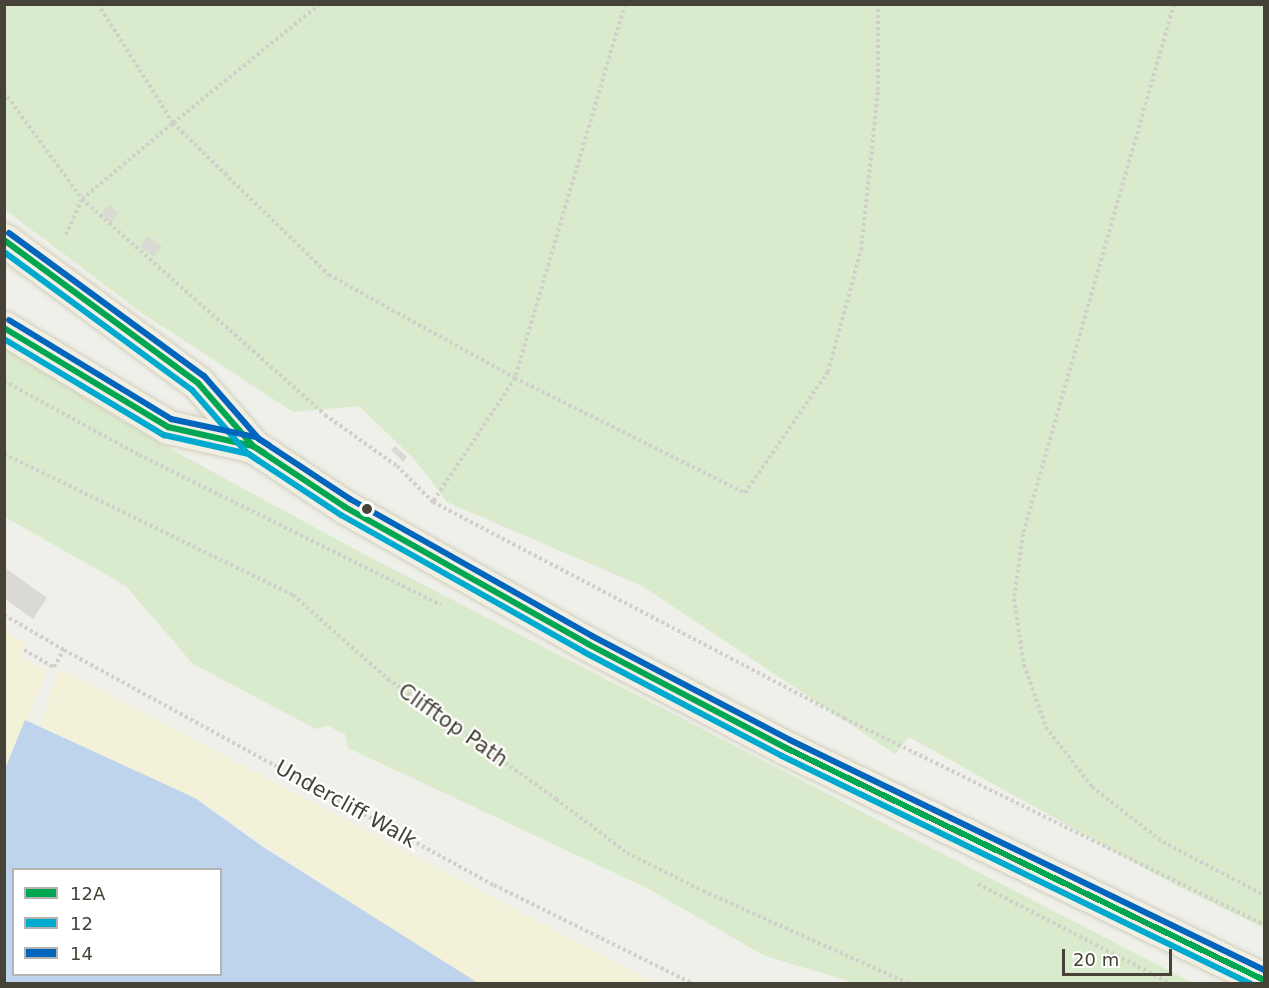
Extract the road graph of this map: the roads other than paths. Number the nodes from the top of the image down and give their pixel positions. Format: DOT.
graph roads {
  1 [pos="4,240"];
  2 [pos="4,328"];
  3 [pos="253,446"];
  4 [pos="1264,980"];
  1 -- 3 [label="main road"];
  2 -- 3 [label="main road"];
  3 -- 4 [label="main road"];
}
